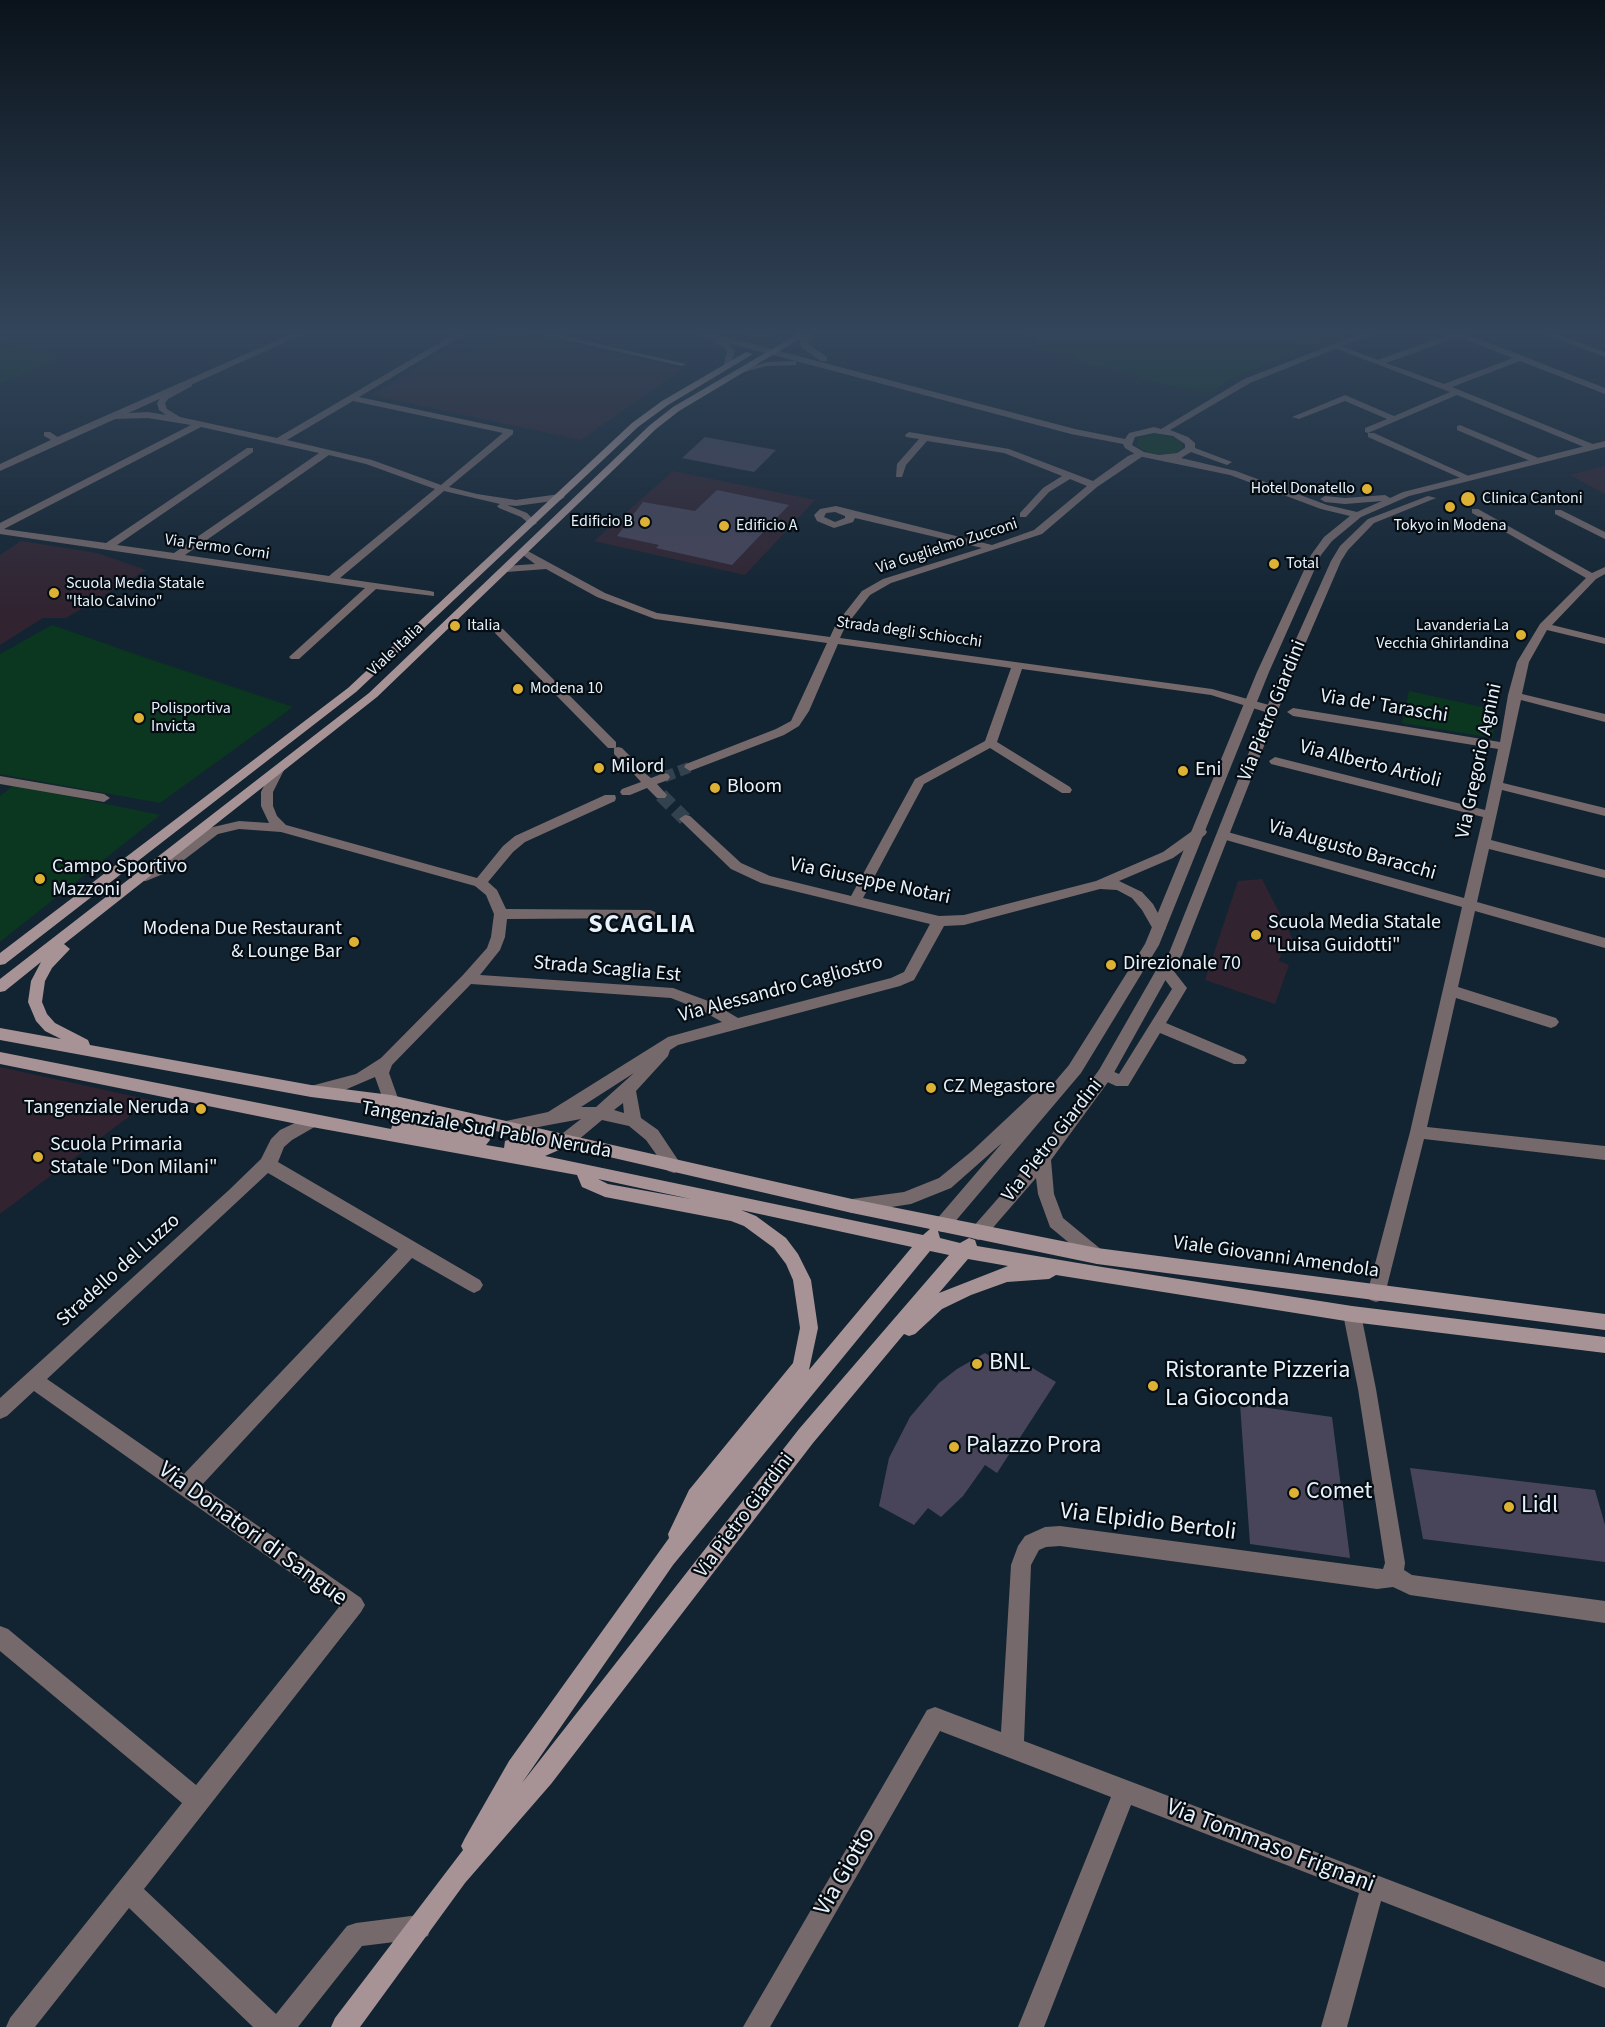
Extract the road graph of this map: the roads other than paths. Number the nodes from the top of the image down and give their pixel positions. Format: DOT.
graph roads {
  1 [pos="77,427"];
  2 [pos="82,427"];
  3 [pos="194,427"];
  4 [pos="211,427"];
  5 [pos="303,427"];
  6 [pos="485,427"];
  7 [pos="633,427"];
  8 [pos="654,427"];
  9 [pos="1054,427"];
  10 [pos="1089,427"];
  11 [pos="1170,427"];
  12 [pos="1184,427"];
  13 [pos="1380,427"];
  14 [pos="1541,427"];
  15 [pos="1460,428"];
  16 [pos="1163,431"];
  17 [pos="909,435"];
  18 [pos="53,437"];
  19 [pos="925,438"];
  20 [pos="1129,438"];
  21 [pos="1185,439"];
  22 [pos="279,441"];
  23 [pos="1605,444"];
  24 [pos="1592,447"];
  25 [pos="1190,448"];
  26 [pos="250,450"];
  27 [pos="327,452"];
  28 [pos="1605,453"];
  29 [pos="1141,454"];
  30 [pos="1169,458"];
  31 [pos="0,460"];
  32 [pos="1538,461"];
  33 [pos="0,468"];
  34 [pos="899,475"];
  35 [pos="1069,476"];
  36 [pos="1468,478"];
  37 [pos="1094,485"];
  38 [pos="441,488"];
  39 [pos="1406,495"];
  40 [pos="560,497"];
  41 [pos="476,498"];
  42 [pos="1325,503"];
  43 [pos="1475,511"];
  44 [pos="1558,512"];
  45 [pos="850,514"];
  46 [pos="1023,515"];
  47 [pos="1358,516"];
  48 [pos="1371,521"];
  49 [pos="532,523"];
  50 [pos="0,527"];
  51 [pos="0,531"];
  52 [pos="1605,536"];
  53 [pos="1328,539"];
  54 [pos="105,548"];
  55 [pos="993,548"];
  56 [pos="524,552"];
  57 [pos="176,557"];
  58 [pos="549,568"];
  59 [pos="506,570"];
  60 [pos="1599,574"];
  61 [pos="331,580"];
  62 [pos="373,586"];
  63 [pos="430,594"];
  64 [pos="1544,626"];
  65 [pos="499,631"];
  66 [pos="833,639"];
  67 [pos="1605,641"];
  68 [pos="295,657"];
  69 [pos="1018,664"];
  70 [pos="1514,695"];
  71 [pos="1251,704"];
  72 [pos="1272,710"];
  73 [pos="1293,712"];
  74 [pos="1605,718"];
  75 [pos="990,744"];
  76 [pos="1505,746"];
  77 [pos="1275,761"];
  78 [pos="690,767"];
  79 [pos="278,771"];
  80 [pos="664,777"];
  81 [pos="0,780"];
  82 [pos="650,783"];
  83 [pos="1497,785"];
  84 [pos="1066,790"];
  85 [pos="626,792"];
  86 [pos="661,795"];
  87 [pos="104,798"];
  88 [pos="610,798"];
  89 [pos="1605,812"];
  90 [pos="1490,815"];
  91 [pos="685,819"];
  92 [pos="281,828"];
  93 [pos="1200,832"];
  94 [pos="1224,834"];
  95 [pos="1484,843"];
  96 [pos="118,870"];
  97 [pos="1605,874"];
  98 [pos="141,878"];
  99 [pos="480,883"];
  100 [pos="1100,884"];
  101 [pos="855,901"];
  102 [pos="1470,904"];
  103 [pos="104,907"];
  104 [pos="501,915"];
  105 [pos="650,915"];
  106 [pos="939,921"];
  107 [pos="1159,928"];
  108 [pos="1605,943"];
  109 [pos="0,950"];
  110 [pos="0,960"];
  111 [pos="1164,969"];
  112 [pos="468,979"];
  113 [pos="0,987"];
  114 [pos="1449,990"];
  115 [pos="1551,1022"];
  116 [pos="736,1024"];
  117 [pos="1157,1025"];
  118 [pos="0,1034"];
  119 [pos="673,1041"];
  120 [pos="102,1053"];
  121 [pos="0,1058"];
  122 [pos="1239,1060"];
  123 [pos="386,1062"];
  124 [pos="1075,1069"];
  125 [pos="1105,1074"];
  126 [pos="628,1090"];
  127 [pos="311,1091"];
  128 [pos="391,1101"];
  129 [pos="597,1113"];
  130 [pos="555,1116"];
  131 [pos="312,1121"];
  132 [pos="634,1121"];
  133 [pos="506,1127"];
  134 [pos="369,1130"];
  135 [pos="1418,1132"];
  136 [pos="565,1141"];
  137 [pos="1605,1153"];
  138 [pos="1043,1159"];
  139 [pos="267,1164"];
  140 [pos="674,1166"];
  141 [pos="583,1169"];
  142 [pos="852,1206"];
  143 [pos="942,1225"];
  144 [pos="978,1233"];
  145 [pos="927,1242"];
  146 [pos="410,1248"];
  147 [pos="964,1251"];
  148 [pos="1097,1256"];
  149 [pos="1077,1270"];
  150 [pos="474,1285"];
  151 [pos="1376,1294"];
  152 [pos="1352,1314"];
  153 [pos="1605,1322"];
  154 [pos="1605,1345"];
  155 [pos="33,1380"];
  156 [pos="0,1410"];
  157 [pos="806,1436"];
  158 [pos="186,1487"];
  159 [pos="666,1558"];
  160 [pos="1392,1575"];
  161 [pos="1605,1612"];
  162 [pos="0,1637"];
  163 [pos="935,1718"];
  164 [pos="1012,1747"];
  165 [pos="1125,1791"];
  166 [pos="198,1802"];
  167 [pos="457,1875"];
  168 [pos="1373,1886"];
  169 [pos="128,1890"];
  170 [pos="419,1927"];
  171 [pos="1605,1976"];
  172 [pos="20,2027"];
  173 [pos="272,2027"];
  174 [pos="282,2027"];
  175 [pos="344,2027"];
  176 [pos="756,2027"];
  177 [pos="1031,2027"];
  178 [pos="1334,2027"];
  1 -- 18 [label="street"];
  2 -- 18 [label="street"];
  3 -- 50 [label="street"];
  4 -- 22 [label="street"];
  5 -- 22 [label="street"];
  6 -- 38 [label="street"];
  7 -- 40 [label="main road, Viale Italia"];
  8 -- 56 [label="main road, Viale Italia"];
  9 -- 20 [label="street"];
  10 -- 20 [label="street"];
  11 -- 16 [label="street"];
  12 -- 21 [label="street"];
  13 -- 36 [label="street"];
  14 -- 24 [label="street"];
  15 -- 32 [label="street"];
  16 -- 20 [label="street"];
  16 -- 21 [label="street"];
  17 -- 19 [label="street"];
  18 -- 31 [label="street"];
  18 -- 33 [label="street"];
  19 -- 34 [label="street"];
  19 -- 35 [label="street"];
  20 -- 29 [label="street"];
  21 -- 25 [label="street"];
  22 -- 27 [label="street"];
  23 -- 24 [label="street, Via Pietro Giardini"];
  24 -- 32 [label="street, Via Pietro Giardini"];
  25 -- 30 [label="street"];
  25 -- 42 [label="street"];
  26 -- 54 [label="street"];
  27 -- 38 [label="street"];
  27 -- 57 [label="street"];
  28 -- 48 [label="street, Via Pietro Giardini"];
  29 -- 30 [label="street"];
  29 -- 37 [label="street, Via Guglielmo Zucconi"];
  30 -- 42 [label="street"];
  32 -- 36 [label="street, Via Pietro Giardini"];
  35 -- 37 [label="street"];
  35 -- 46 [label="street"];
  36 -- 39 [label="street, Via Pietro Giardini"];
  37 -- 55 [label="street, Via Guglielmo Zucconi"];
  38 -- 41 [label="street"];
  38 -- 61 [label="street"];
  39 -- 42 [label="street, Via Pietro Giardini"];
  39 -- 47 [label="street, Via Pietro Giardini"];
  40 -- 41 [label="street"];
  40 -- 49 [label="main road, Viale Italia"];
  41 -- 49 [label="street"];
  42 -- 47 [label="street"];
  42 -- 53 [label="street"];
  43 -- 60 [label="street"];
  44 -- 52 [label="street"];
  45 -- 55 [label="street"];
  47 -- 48 [label="street"];
  47 -- 53 [label="street, Via Pietro Giardini"];
  48 -- 72 [label="street, Via Pietro Giardini"];
  49 -- 96 [label="main road, Viale Italia"];
  51 -- 54 [label="street, Via Fermo Corni"];
  53 -- 71 [label="street, Via Pietro Giardini"];
  54 -- 57 [label="street, Via Fermo Corni"];
  55 -- 66 [label="street, Via Guglielmo Zucconi"];
  56 -- 58 [label="street, Strada degli Schiocchi"];
  56 -- 59 [label="main road, Viale Italia"];
  57 -- 61 [label="street, Via Fermo Corni"];
  58 -- 59 [label="street, Strada degli Schiocchi"];
  58 -- 66 [label="street, Strada degli Schiocchi"];
  59 -- 79 [label="main road, Viale Italia"];
  60 -- 64 [label="street, Via Gregorio Agnini"];
  61 -- 62 [label="street, Via Fermo Corni"];
  62 -- 63 [label="street, Via Fermo Corni"];
  62 -- 68 [label="street"];
  64 -- 67 [label="street"];
  64 -- 70 [label="street, Via Gregorio Agnini"];
  65 -- 82 [label="street"];
  66 -- 69 [label="street, Strada degli Schiocchi"];
  66 -- 78 [label="street, Via Guglielmo Zucconi"];
  69 -- 71 [label="street, Strada degli Schiocchi"];
  69 -- 75 [label="street"];
  70 -- 74 [label="street"];
  70 -- 76 [label="street, Via Gregorio Agnini"];
  71 -- 72 [label="street, Strada degli Schiocchi"];
  71 -- 93 [label="street, Via Pietro Giardini"];
  72 -- 94 [label="street, Via Pietro Giardini"];
  73 -- 76 [label="street, Via de' Taraschi"];
  75 -- 84 [label="street"];
  75 -- 101 [label="street"];
  76 -- 83 [label="street, Via Gregorio Agnini"];
  77 -- 90 [label="street, Via Alberto Artioli"];
  79 -- 92 [label="street"];
  79 -- 98 [label="main road, Viale Italia"];
  80 -- 82 [label="street"];
  81 -- 87 [label="street"];
  82 -- 85 [label="street"];
  82 -- 86 [label="street"];
  83 -- 89 [label="street"];
  83 -- 90 [label="street, Via Gregorio Agnini"];
  88 -- 99 [label="street"];
  90 -- 95 [label="street, Via Gregorio Agnini"];
  91 -- 101 [label="street, Via Giuseppe Notari"];
  92 -- 98 [label="street"];
  92 -- 99 [label="street"];
  93 -- 100 [label="street, Via Giuseppe Notari"];
  93 -- 107 [label="street, Via Pietro Giardini"];
  94 -- 102 [label="street, Via Augusto Baracchi"];
  94 -- 111 [label="street, Via Pietro Giardini"];
  95 -- 97 [label="street"];
  95 -- 102 [label="street, Via Gregorio Agnini"];
  96 -- 109 [label="main road"];
  96 -- 110 [label="main road"];
  98 -- 103 [label="main road, Viale Italia"];
  99 -- 104 [label="street"];
  100 -- 106 [label="street, Via Giuseppe Notari"];
  100 -- 107 [label="street, Via Giuseppe Notari"];
  101 -- 106 [label="street, Via Giuseppe Notari"];
  102 -- 108 [label="street, Via Augusto Baracchi"];
  102 -- 114 [label="street, Via Gregorio Agnini"];
  103 -- 113 [label="main road, Viale Italia"];
  103 -- 120 [label="main road"];
  104 -- 105 [label="street"];
  104 -- 112 [label="street"];
  106 -- 116 [label="street, Via Alessandro Cagliostro"];
  107 -- 124 [label="street, Via Pietro Giardini"];
  111 -- 117 [label="street"];
  111 -- 125 [label="street, Via Pietro Giardini"];
  112 -- 116 [label="street, Strada Scaglia Est"];
  112 -- 123 [label="street"];
  114 -- 115 [label="street"];
  114 -- 135 [label="street, Via Gregorio Agnini"];
  116 -- 119 [label="street, Via Alessandro Cagliostro"];
  117 -- 122 [label="street"];
  117 -- 125 [label="street"];
  118 -- 120 [label="main road, Tangenziale Sud Pablo Neruda"];
  119 -- 126 [label="street, Via Alessandro Cagliostro"];
  119 -- 130 [label="street, Via Alessandro Cagliostro"];
  120 -- 127 [label="main road, Tangenziale Sud Pablo Neruda"];
  121 -- 131 [label="main road, Tangenziale Sud Pablo Neruda"];
  123 -- 127 [label="street"];
  123 -- 128 [label="street"];
  124 -- 142 [label="street"];
  124 -- 143 [label="street, Via Pietro Giardini"];
  125 -- 138 [label="street, Via Pietro Giardini"];
  126 -- 129 [label="street, Via Alessandro Cagliostro"];
  126 -- 132 [label="street"];
  127 -- 128 [label="main road, Tangenziale Sud Pablo Neruda"];
  128 -- 133 [label="main road, Tangenziale Sud Pablo Neruda"];
  129 -- 130 [label="street, Via Alessandro Cagliostro"];
  129 -- 132 [label="street, Via Alessandro Cagliostro"];
  129 -- 136 [label="street, Via Alessandro Cagliostro"];
  130 -- 133 [label="street, Via Alessandro Cagliostro"];
  131 -- 134 [label="main road, Tangenziale Sud Pablo Neruda"];
  131 -- 139 [label="street, Stradello del Luzzo"];
  132 -- 140 [label="street, Via Alessandro Cagliostro"];
  133 -- 136 [label="main road, Tangenziale Sud Pablo Neruda"];
  134 -- 136 [label="main road"];
  134 -- 141 [label="main road, Tangenziale Sud Pablo Neruda"];
  135 -- 137 [label="street"];
  135 -- 151 [label="street, Via Gregorio Agnini"];
  136 -- 140 [label="main road, Tangenziale Sud Pablo Neruda"];
  138 -- 144 [label="street, Via Pietro Giardini"];
  138 -- 148 [label="street"];
  139 -- 146 [label="street"];
  139 -- 155 [label="street, Stradello del Luzzo"];
  140 -- 142 [label="main road, Tangenziale Sud Pablo Neruda"];
  141 -- 145 [label="main road, Tangenziale Sud Pablo Neruda"];
  141 -- 159 [label="main road"];
  142 -- 143 [label="main road, Tangenziale Sud Pablo Neruda"];
  143 -- 144 [label="main road, Viale Giovanni Amendola"];
  143 -- 145 [label="main road, Via Pietro Giardini"];
  144 -- 147 [label="main road, Via Pietro Giardini"];
  144 -- 148 [label="main road, Viale Giovanni Amendola"];
  145 -- 147 [label="main road, Tangenziale Sud Pablo Neruda"];
  145 -- 159 [label="main road, Via Pietro Giardini"];
  146 -- 150 [label="street"];
  146 -- 158 [label="street"];
  147 -- 149 [label="main road"];
  147 -- 157 [label="main road, Via Pietro Giardini"];
  148 -- 151 [label="main road, Viale Giovanni Amendola"];
  149 -- 152 [label="main road"];
  149 -- 157 [label="main road"];
  151 -- 153 [label="main road, Viale Giovanni Amendola"];
  152 -- 154 [label="main road"];
  152 -- 160 [label="street"];
  155 -- 156 [label="street, Stradello del Luzzo"];
  155 -- 158 [label="street, Via Donatori di Sangue"];
  157 -- 167 [label="main road, Via Pietro Giardini"];
  158 -- 166 [label="street, Via Donatori di Sangue"];
  159 -- 167 [label="main road, Via Pietro Giardini"];
  160 -- 161 [label="street, Via Elpidio Bertoli"];
  160 -- 164 [label="street, Via Elpidio Bertoli"];
  162 -- 166 [label="street"];
  163 -- 164 [label="street, Via Tommaso Frignani"];
  163 -- 176 [label="street, Via Giotto"];
  164 -- 165 [label="street, Via Tommaso Frignani"];
  165 -- 168 [label="street, Via Tommaso Frignani"];
  165 -- 177 [label="street"];
  166 -- 169 [label="street, Via Donatori di Sangue"];
  167 -- 170 [label="main road, Via Pietro Giardini"];
  168 -- 171 [label="street, Via Tommaso Frignani"];
  168 -- 178 [label="street"];
  169 -- 172 [label="street, Via Donatori di Sangue"];
  169 -- 173 [label="street"];
  170 -- 174 [label="street"];
  170 -- 175 [label="main road, Via Pietro Giardini"];
}
